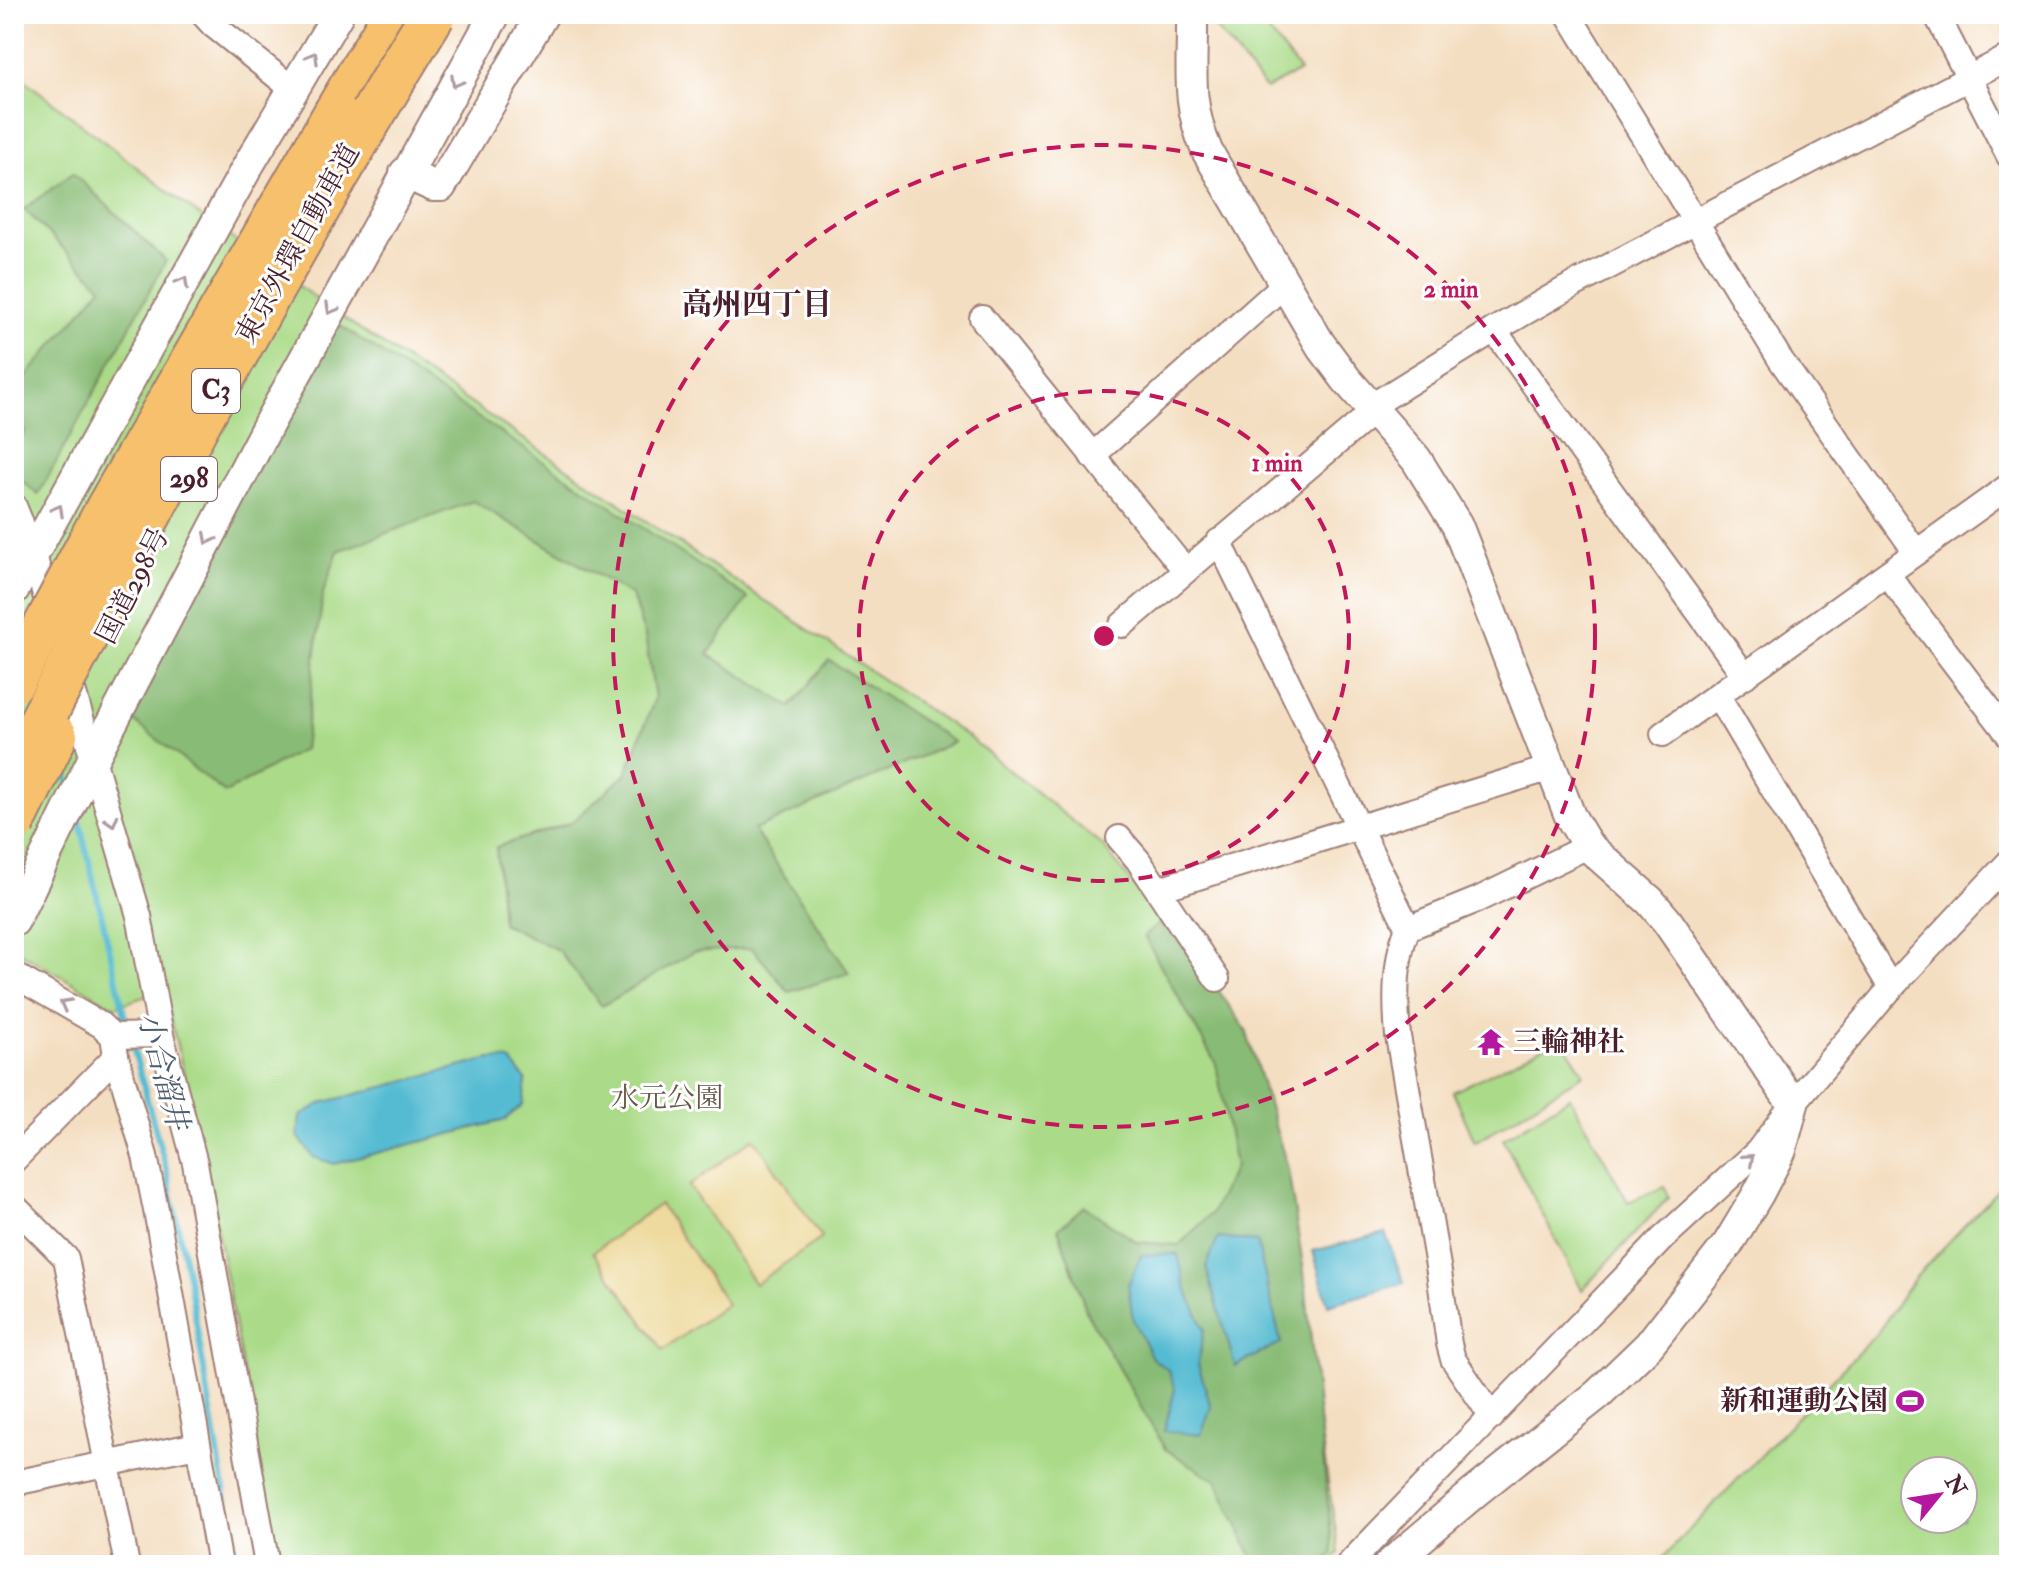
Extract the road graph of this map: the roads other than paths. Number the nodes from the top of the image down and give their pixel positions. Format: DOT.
graph roads {
  1 [pos="203,14"];
  2 [pos="338,14"];
  3 [pos="393,14"];
  4 [pos="414,14"];
  5 [pos="433,14"];
  6 [pos="441,14"];
  7 [pos="495,14"];
  8 [pos="543,14"];
  9 [pos="1192,14"];
  10 [pos="1568,14"];
  11 [pos="1936,14"];
  12 [pos="2009,57"];
  13 [pos="1970,77"];
  14 [pos="294,90"];
  15 [pos="2009,156"];
  16 [pos="405,173"];
  17 [pos="1694,221"];
  18 [pos="1285,284"];
  19 [pos="982,318"];
  20 [pos="1494,330"];
  21 [pos="1372,409"];
  22 [pos="1092,456"];
  23 [pos="2009,486"];
  24 [pos="14,506"];
  25 [pos="1219,541"];
  26 [pos="1916,552"];
  27 [pos="1185,570"];
  28 [pos="23,574"];
  29 [pos="1887,574"];
  30 [pos="1122,625"];
  31 [pos="1745,676"];
  32 [pos="14,682"];
  33 [pos="1718,696"];
  34 [pos="1663,734"];
  35 [pos="2009,735"];
  36 [pos="14,739"];
  37 [pos="1551,768"];
  38 [pos="87,771"];
  39 [pos="14,775"];
  40 [pos="14,824"];
  41 [pos="1359,826"];
  42 [pos="1119,838"];
  43 [pos="1588,846"];
  44 [pos="2009,862"];
  45 [pos="1159,889"];
  46 [pos="14,921"];
  47 [pos="1408,928"];
  48 [pos="14,975"];
  49 [pos="1217,979"];
  50 [pos="1891,988"];
  51 [pos="161,1035"];
  52 [pos="114,1046"];
  53 [pos="1793,1104"];
  54 [pos="14,1160"];
  55 [pos="14,1206"];
  56 [pos="1492,1417"];
  57 [pos="197,1445"];
  58 [pos="106,1464"];
  59 [pos="14,1483"];
  60 [pos="127,1565"];
  61 [pos="220,1565"];
  62 [pos="267,1565"];
  63 [pos="1348,1565"];
  64 [pos="1389,1565"];
  1 -- 14 [label="street"];
  14 -- 2 [label="street, one-way"];
  3 -- 32 [label="highway, 298, bridge"];
  4 -- 36 [label="highway, 東京外環自動車道 / C3"];
  5 -- 39 [label="highway, 東京外環自動車道 / C3, bridge"];
  6 -- 40 [label="highway, 国道298号 / 298, bridge"];
  7 -- 16 [label="street, one-way"];
  8 -- 16 [label="street"];
  9 -- 18 [label="street"];
  10 -- 17 [label="street"];
  11 -- 13 [label="street"];
  12 -- 13 [label="street"];
  13 -- 15 [label="street"];
  13 -- 17 [label="street"];
  28 -- 14 [label="street, one-way"];
  16 -- 38 [label="street, one-way"];
  17 -- 20 [label="street"];
  17 -- 26 [label="street"];
  18 -- 21 [label="street"];
  18 -- 22 [label="street"];
  19 -- 22 [label="street"];
  20 -- 21 [label="street"];
  20 -- 31 [label="street"];
  21 -- 25 [label="street"];
  21 -- 37 [label="street"];
  22 -- 27 [label="street"];
  23 -- 26 [label="street"];
  24 -- 28 [label="street"];
  25 -- 27 [label="street"];
  25 -- 41 [label="street"];
  26 -- 29 [label="street"];
  27 -- 30 [label="street"];
  28 -- 38 [label="street"];
  29 -- 31 [label="street"];
  29 -- 35 [label="street"];
  31 -- 33 [label="street"];
  33 -- 34 [label="street"];
  33 -- 50 [label="street"];
  37 -- 41 [label="street"];
  37 -- 43 [label="street"];
  38 -- 46 [label="street"];
  38 -- 51 [label="street, one-way"];
  41 -- 45 [label="street"];
  41 -- 47 [label="street"];
  42 -- 45 [label="street"];
  43 -- 47 [label="street"];
  43 -- 53 [label="street"];
  44 -- 50 [label="street"];
  45 -- 49 [label="street"];
  47 -- 56 [label="street"];
  52 -- 48 [label="street, one-way"];
  50 -- 53 [label="street"];
  51 -- 52 [label="street"];
  51 -- 62 [label="street"];
  52 -- 54 [label="street"];
  52 -- 57 [label="street"];
  56 -- 53 [label="street, one-way"];
  53 -- 64 [label="street"];
  55 -- 58 [label="street"];
  56 -- 63 [label="street"];
  57 -- 58 [label="street"];
  57 -- 61 [label="street"];
  58 -- 59 [label="street"];
  58 -- 60 [label="street"];
}
